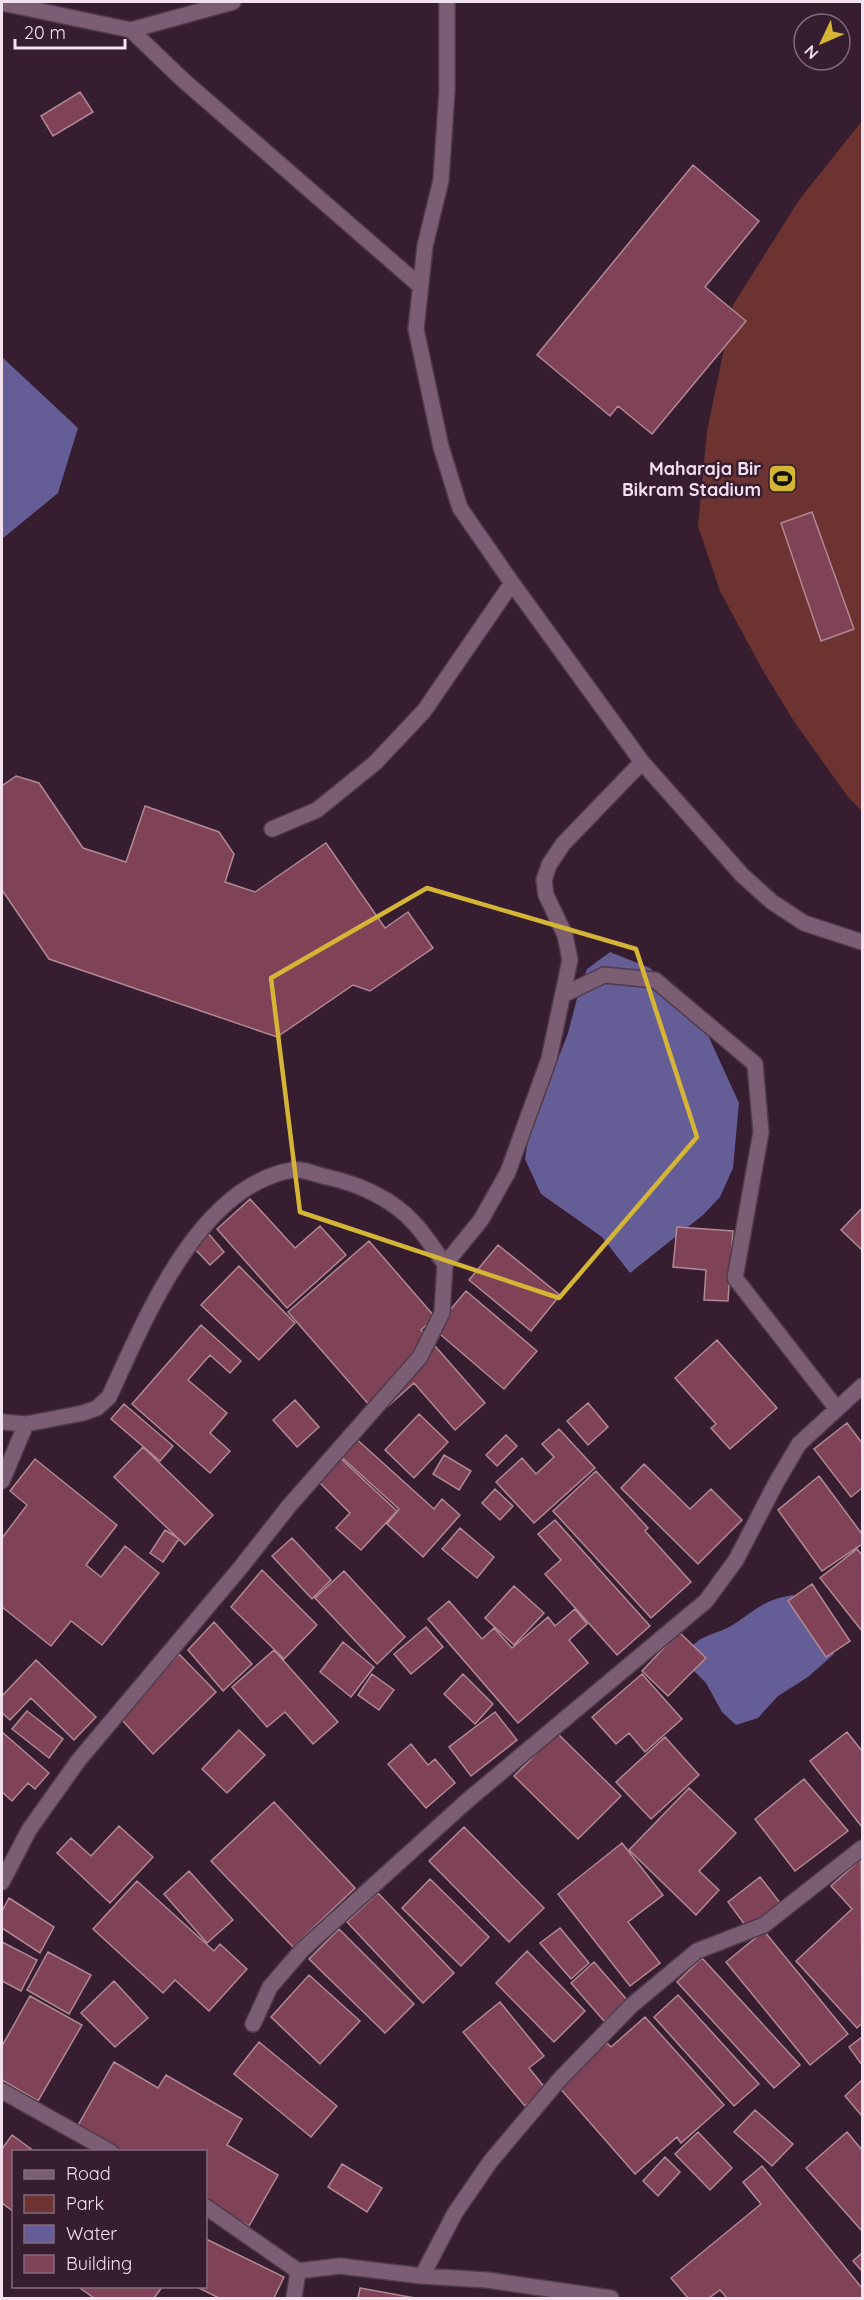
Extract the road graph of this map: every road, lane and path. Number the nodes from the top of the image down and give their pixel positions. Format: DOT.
graph roads {
  1 [pos="232,2"];
  2 [pos="447,2"];
  3 [pos="2,3"];
  4 [pos="131,30"];
  5 [pos="419,285"];
  6 [pos="512,584"];
  7 [pos="642,762"];
  8 [pos="272,829"];
  9 [pos="862,942"];
  10 [pos="563,995"];
  11 [pos="445,1264"];
  12 [pos="862,1386"];
  13 [pos="837,1408"];
  14 [pos="2,1422"];
  15 [pos="26,1424"];
  16 [pos="2,1481"];
  17 [pos="862,1848"];
  18 [pos="2,1882"];
  19 [pos="253,2024"];
  20 [pos="2,2091"];
  21 [pos="109,2150"];
  22 [pos="207,2208"];
  23 [pos="298,2271"];
  24 [pos="422,2276"];
  25 [pos="294,2298"];
  26 [pos="611,2298"];
  1 -- 4 [label="street"];
  2 -- 5 [label="street"];
  3 -- 4 [label="street"];
  4 -- 5 [label="street"];
  5 -- 6 [label="street"];
  6 -- 7 [label="street"];
  6 -- 8 [label="street"];
  7 -- 9 [label="street"];
  7 -- 10 [label="street"];
  10 -- 11 [label="street"];
  10 -- 13 [label="street"];
  11 -- 15 [label="street"];
  11 -- 18 [label="street"];
  12 -- 13 [label="street"];
  13 -- 19 [label="street"];
  14 -- 15 [label="street"];
  15 -- 16 [label="street"];
  17 -- 24 [label="street"];
  20 -- 21 [label="street"];
  22 -- 23 [label="street"];
  23 -- 24 [label="street"];
  23 -- 25 [label="street"];
  24 -- 26 [label="street"];
}
